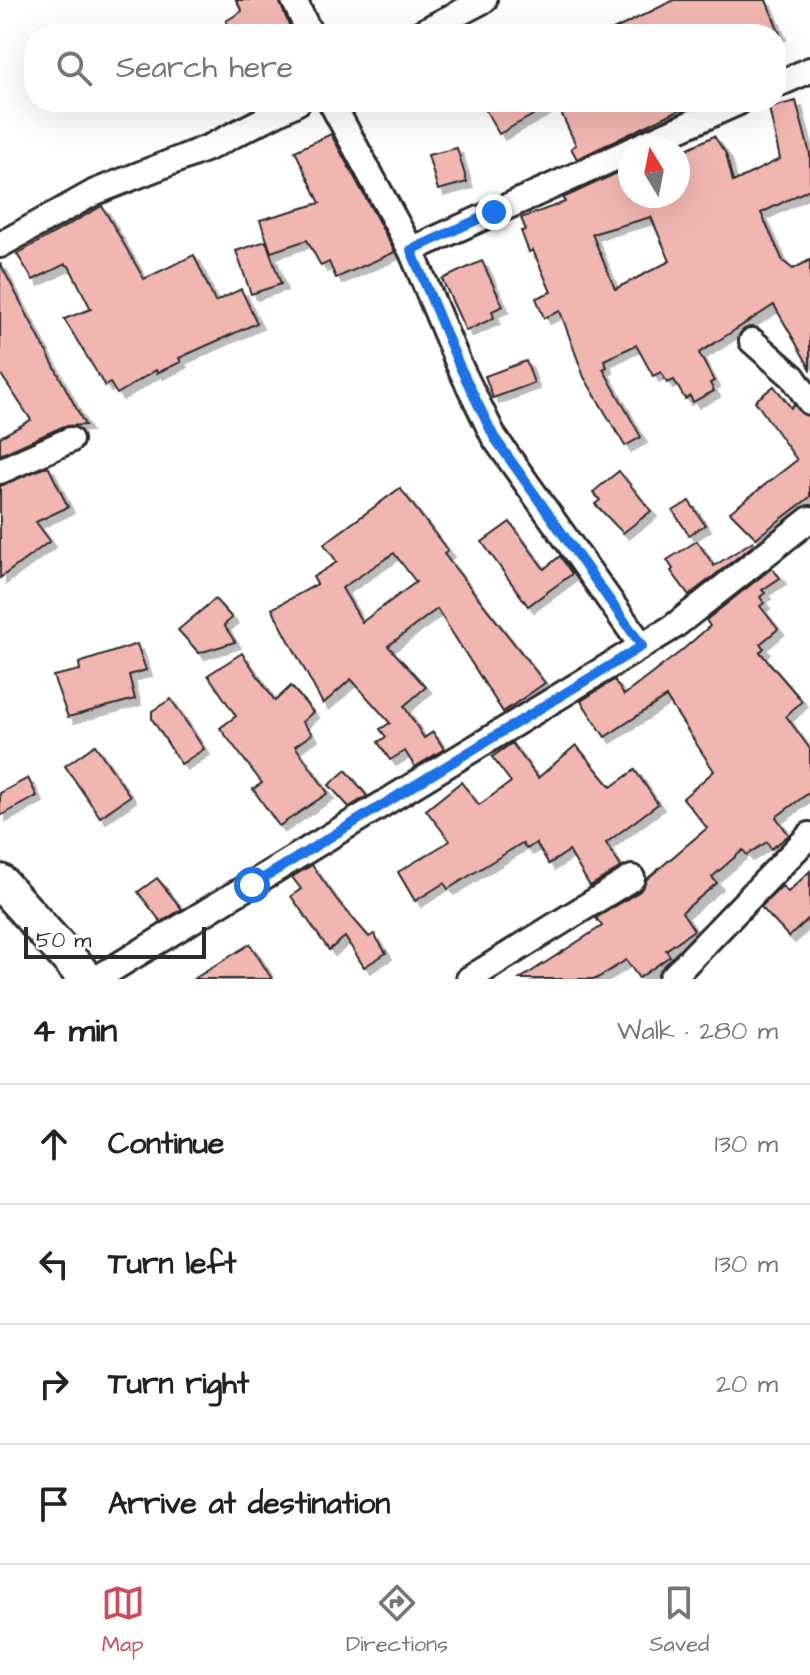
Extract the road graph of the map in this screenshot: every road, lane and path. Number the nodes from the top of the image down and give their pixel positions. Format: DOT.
graph roads {
  1 [pos="294,0"];
  2 [pos="484,0"];
  3 [pos="305,24"];
  4 [pos="438,24"];
  5 [pos="810,70"];
  6 [pos="786,81"];
  7 [pos="278,112"];
  8 [pos="336,112"];
  9 [pos="717,112"];
  10 [pos="663,136"];
  11 [pos="618,156"];
  12 [pos="0,245"];
  13 [pos="411,250"];
  14 [pos="752,341"];
  15 [pos="810,402"];
  16 [pos="70,440"];
  17 [pos="0,471"];
  18 [pos="810,519"];
  19 [pos="642,646"];
  20 [pos="810,835"];
  21 [pos="632,878"];
  22 [pos="0,882"];
  23 [pos="87,979"];
  24 [pos="96,979"];
  25 [pos="469,979"];
  26 [pos="671,979"];
  1 -- 3 [label="street"];
  2 -- 4 [label="street"];
  5 -- 6 [label="street"];
  7 -- 12 [label="street"];
  8 -- 13 [label="street"];
  9 -- 10 [label="street"];
  11 -- 13 [label="street"];
  13 -- 19 [label="street"];
  14 -- 15 [label="street"];
  16 -- 17 [label="street"];
  18 -- 19 [label="street"];
  19 -- 24 [label="street"];
  20 -- 26 [label="street"];
  21 -- 25 [label="street"];
  22 -- 23 [label="street"];
}
